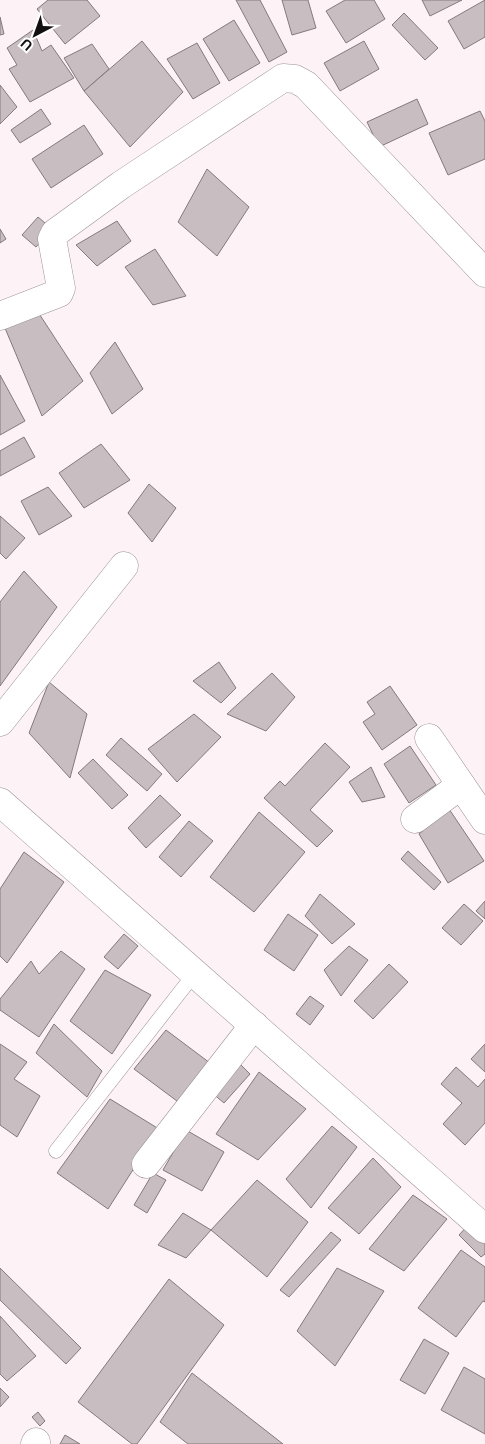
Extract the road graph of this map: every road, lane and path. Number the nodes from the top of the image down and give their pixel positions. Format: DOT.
graph roads {
  1 [pos="485,273"];
  2 [pos="0,316"];
  3 [pos="124,566"];
  4 [pos="0,722"];
  5 [pos="429,738"];
  6 [pos="461,786"];
  7 [pos="0,802"];
  8 [pos="415,819"];
  9 [pos="485,820"];
  10 [pos="195,973"];
  11 [pos="254,1025"];
  12 [pos="56,1151"];
  13 [pos="146,1164"];
  14 [pos="485,1228"];
  1 -- 2 [label="street"];
  3 -- 4 [label="street"];
  5 -- 6 [label="street"];
  6 -- 8 [label="street"];
  6 -- 9 [label="street"];
  7 -- 10 [label="street"];
  10 -- 11 [label="street"];
  10 -- 12 [label="lane"];
  11 -- 13 [label="street"];
  11 -- 14 [label="street"];
}
